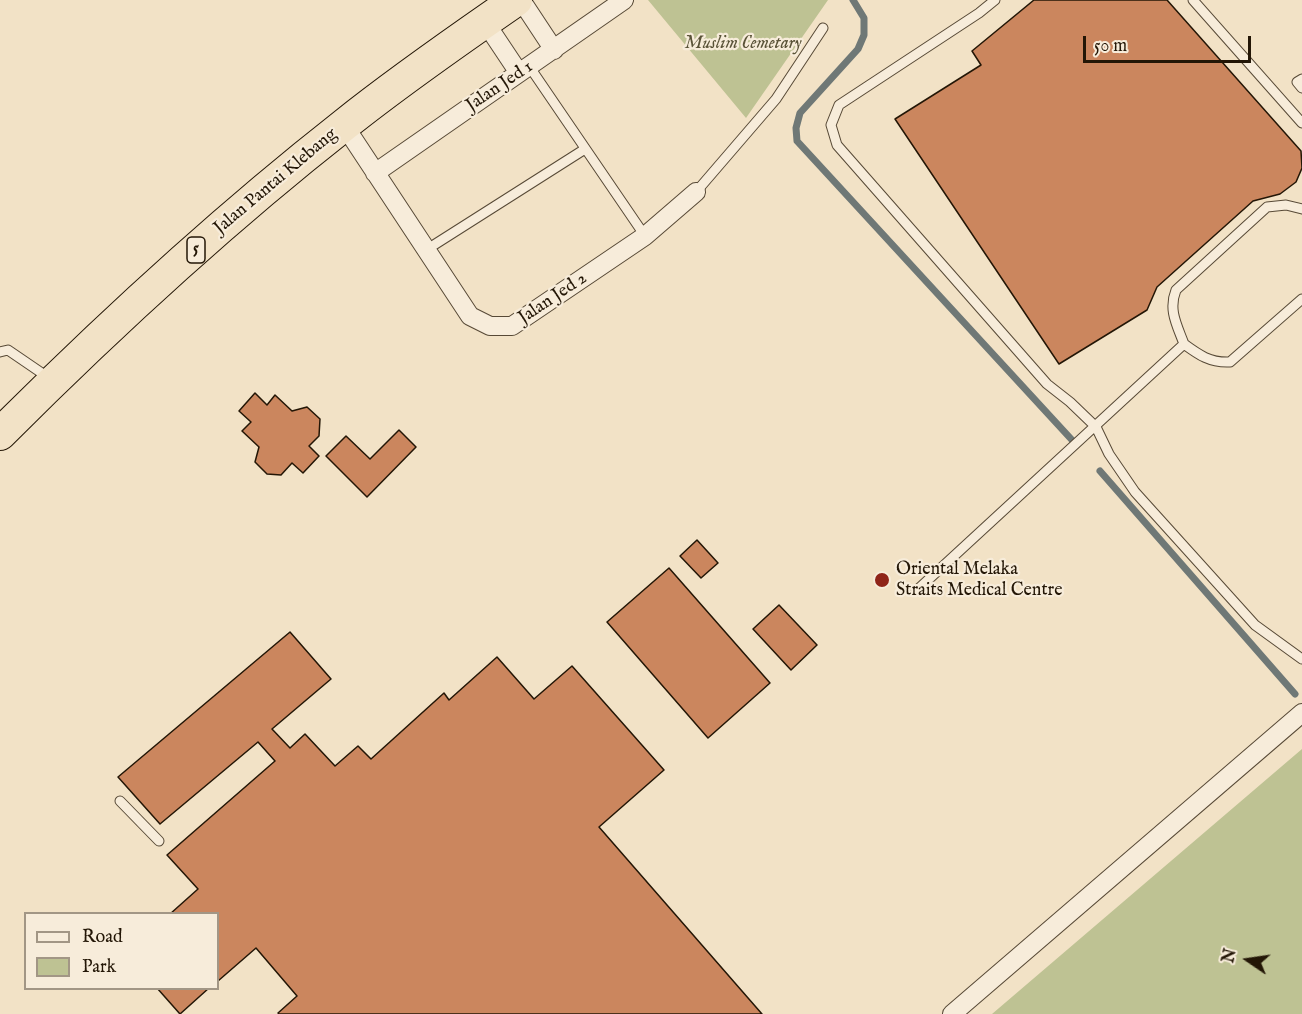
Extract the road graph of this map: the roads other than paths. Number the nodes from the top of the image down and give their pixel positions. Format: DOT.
graph roads {
  1 [pos="518,0"];
  2 [pos="624,0"];
  3 [pos="995,0"];
  4 [pos="1193,0"];
  5 [pos="485,22"];
  6 [pos="823,28"];
  7 [pos="554,50"];
  8 [pos="524,70"];
  9 [pos="1302,79"];
  10 [pos="1302,88"];
  11 [pos="1302,123"];
  12 [pos="344,125"];
  13 [pos="585,149"];
  14 [pos="375,173"];
  15 [pos="696,192"];
  16 [pos="1302,209"];
  17 [pos="645,236"];
  18 [pos="426,250"];
  19 [pos="1302,299"];
  20 [pos="1184,344"];
  21 [pos="0,352"];
  22 [pos="53,381"];
  23 [pos="1096,427"];
  24 [pos="0,434"];
  25 [pos="916,591"];
  26 [pos="1302,659"];
  27 [pos="1302,712"];
  28 [pos="120,801"];
  29 [pos="159,841"];
  30 [pos="952,1014"];
  1 -- 5 [label="highway, Jalan Pantai Klebang / 5"];
  1 -- 7 [label="street"];
  2 -- 7 [label="street, Jalan Jed 1"];
  3 -- 23 [label="lane"];
  4 -- 11 [label="lane"];
  5 -- 8 [label="street"];
  5 -- 12 [label="highway, Jalan Pantai Klebang / 5"];
  6 -- 15 [label="lane"];
  7 -- 8 [label="street, Jalan Jed 1"];
  8 -- 13 [label="lane"];
  8 -- 14 [label="street, Jalan Jed 1"];
  9 -- 10 [label="lane"];
  12 -- 14 [label="street, Jalan Jed 2"];
  12 -- 22 [label="highway, Jalan Pantai Klebang / 5"];
  13 -- 17 [label="lane"];
  13 -- 18 [label="lane"];
  14 -- 18 [label="street, Jalan Jed 2"];
  15 -- 17 [label="street, Jalan Jed 2"];
  16 -- 20 [label="lane"];
  17 -- 18 [label="street, Jalan Jed 2"];
  19 -- 20 [label="lane"];
  20 -- 23 [label="lane"];
  21 -- 22 [label="lane"];
  22 -- 24 [label="highway, Jalan Pantai Klebang / 5"];
  23 -- 25 [label="lane"];
  23 -- 26 [label="lane"];
  27 -- 30 [label="street"];
  28 -- 29 [label="lane"];
}
